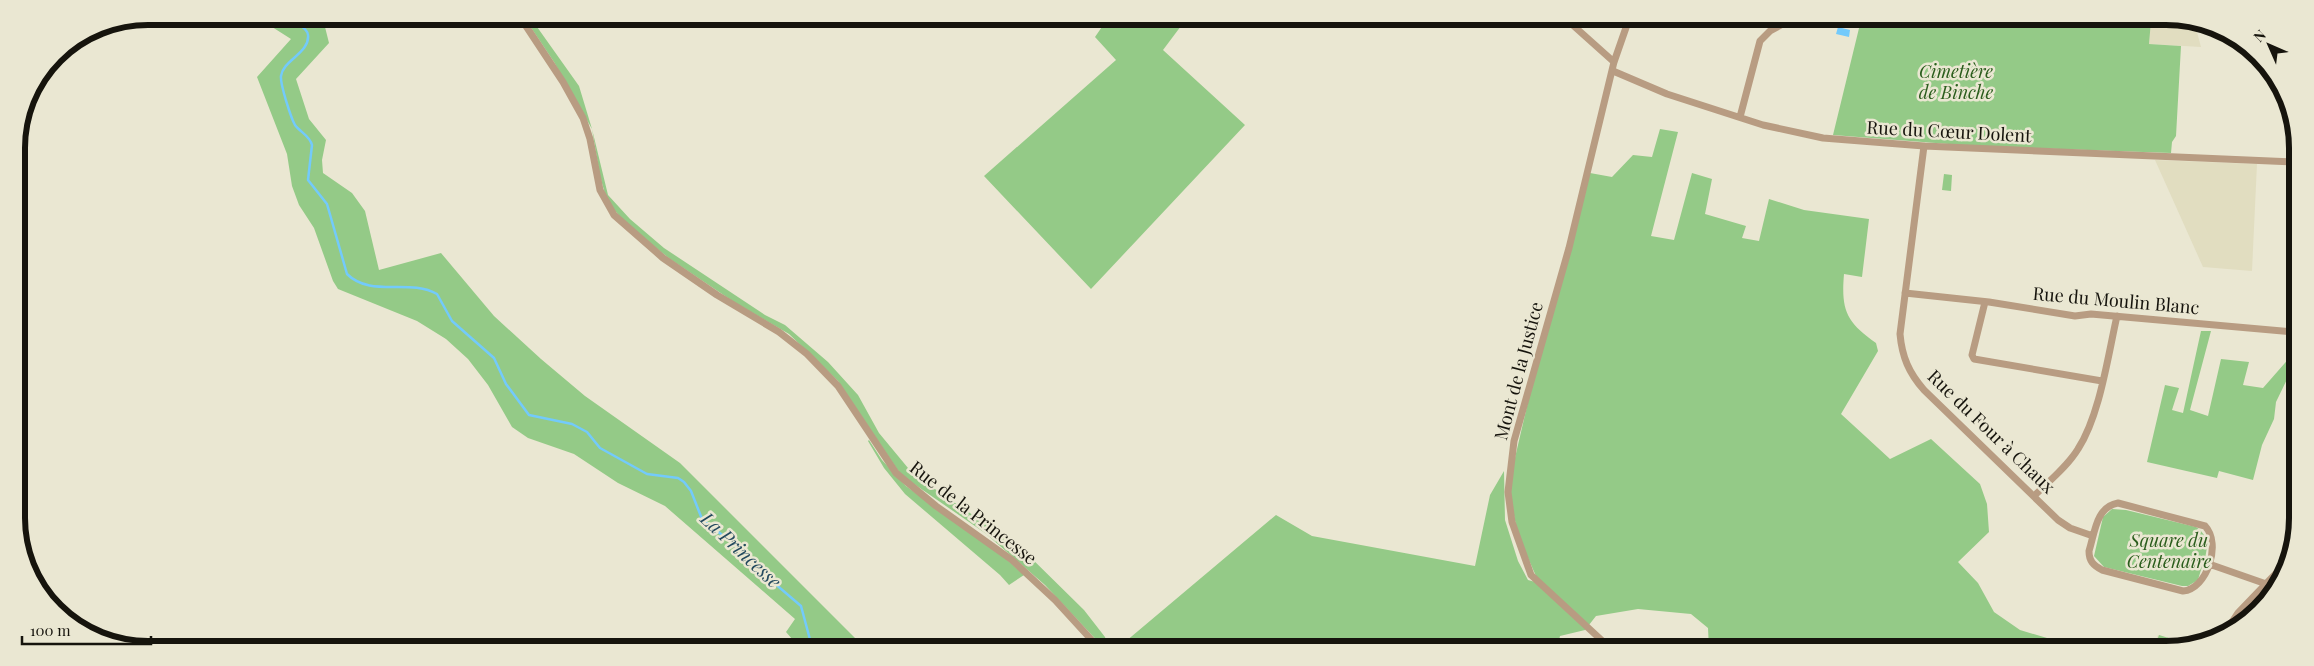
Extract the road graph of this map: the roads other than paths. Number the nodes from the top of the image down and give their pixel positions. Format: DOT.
graph roads {
  1 [pos="525,25"];
  2 [pos="1573,25"];
  3 [pos="1627,25"];
  4 [pos="1781,25"];
  5 [pos="1614,62"];
  6 [pos="1613,71"];
  7 [pos="1740,117"];
  8 [pos="1924,146"];
  9 [pos="2289,162"];
  10 [pos="1905,292"];
  11 [pos="1985,302"];
  12 [pos="2117,316"];
  13 [pos="2289,332"];
  14 [pos="2102,381"];
  15 [pos="2034,496"];
  16 [pos="2093,536"];
  17 [pos="2209,564"];
  18 [pos="2269,586"];
  19 [pos="2267,588"];
  20 [pos="2233,621"];
  21 [pos="1093,641"];
  22 [pos="1603,641"];
  1 -- 21 [label="street, Rue de la Princesse"];
  2 -- 5 [label="street"];
  3 -- 5 [label="street, Mont de la Justice"];
  4 -- 7 [label="street"];
  5 -- 6 [label="street, Mont de la Justice"];
  6 -- 7 [label="street, Rue du Cœur Dolent"];
  6 -- 22 [label="street, Mont de la Justice"];
  7 -- 8 [label="street, Rue du Cœur Dolent"];
  8 -- 9 [label="street, Rue du Cœur Dolent"];
  8 -- 10 [label="street, Rue du Four à Chaux"];
  10 -- 11 [label="street, Rue du Moulin Blanc"];
  10 -- 15 [label="street, Rue du Four à Chaux"];
  11 -- 12 [label="street, Rue du Moulin Blanc"];
  11 -- 14 [label="street"];
  12 -- 13 [label="street, Rue du Moulin Blanc"];
  12 -- 14 [label="street"];
  14 -- 15 [label="street"];
  15 -- 16 [label="street, Rue du Four à Chaux"];
  16 -- 17 [label="street"];
  16 -- 17 [label="street"];
  17 -- 18 [label="street"];
  19 -- 20 [label="street"];
}
